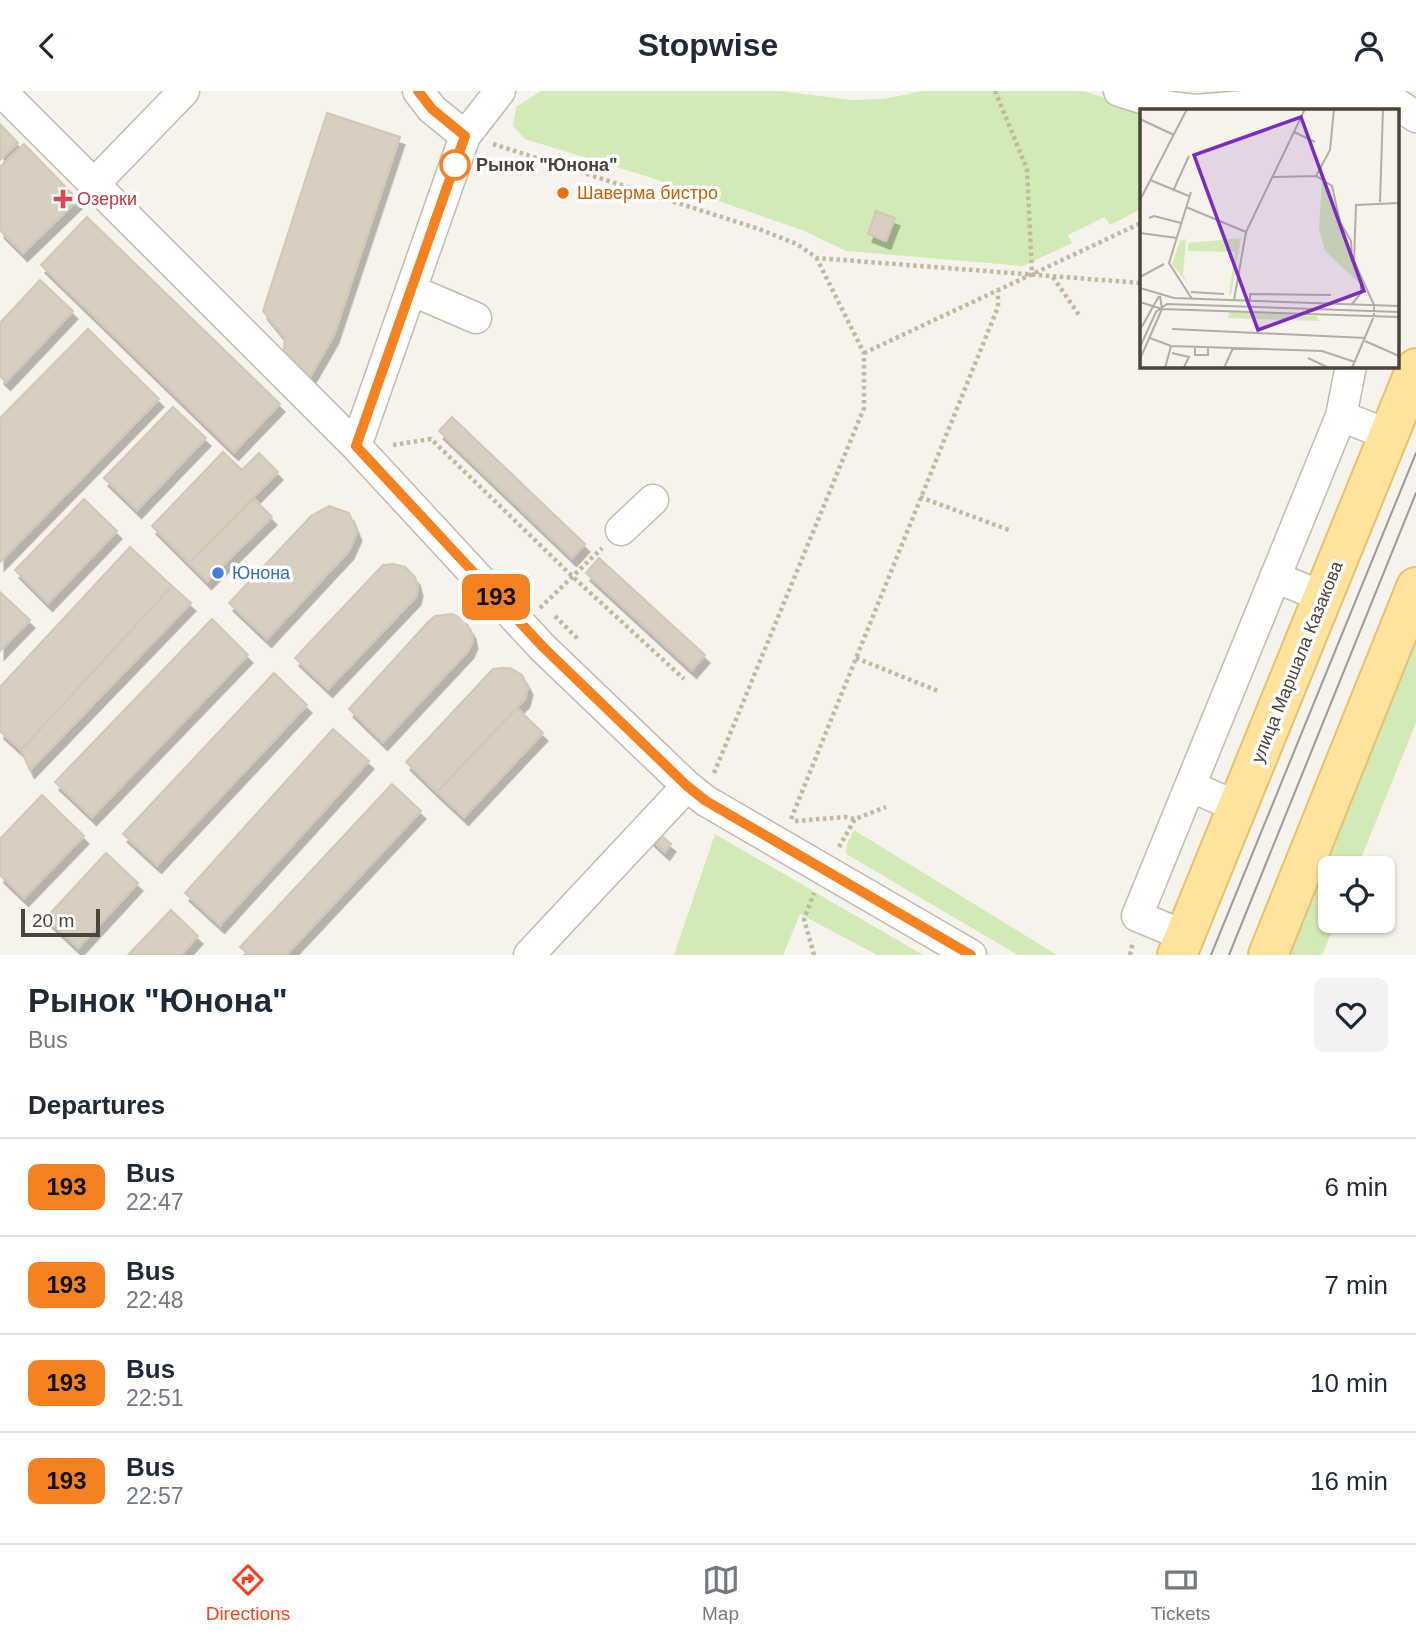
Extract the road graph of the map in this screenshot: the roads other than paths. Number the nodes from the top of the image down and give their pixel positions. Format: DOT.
graph roads {
  1 [pos="1,91"];
  2 [pos="184,91"];
  3 [pos="418,91"];
  4 [pos="500,91"];
  5 [pos="1119,91"];
  6 [pos="1376,93"];
  7 [pos="1187,109"];
  8 [pos="1207,109"];
  9 [pos="1416,117"];
  10 [pos="465,136"];
  11 [pos="94,184"];
  12 [pos="411,290"];
  13 [pos="476,318"];
  14 [pos="1350,367"];
  15 [pos="1416,368"];
  16 [pos="1341,416"];
  17 [pos="1389,435"];
  18 [pos="356,446"];
  19 [pos="653,499"];
  20 [pos="611,540"];
  21 [pos="1275,577"];
  22 [pos="1416,587"];
  23 [pos="1323,597"];
  24 [pos="700,781"];
  25 [pos="1190,786"];
  26 [pos="1237,807"];
  27 [pos="1181,946"];
  28 [pos="529,955"];
  29 [pos="971,955"];
  30 [pos="1268,955"];
  1 -- 11 [label="street"];
  2 -- 11 [label="street"];
  3 -- 10 [label="street"];
  4 -- 10 [label="street"];
  5 -- 7 [label="street"];
  6 -- 8 [label="street"];
  6 -- 9 [label="street"];
  10 -- 12 [label="street"];
  11 -- 18 [label="street"];
  12 -- 13 [label="street"];
  12 -- 18 [label="street"];
  14 -- 16 [label="street"];
  15 -- 17 [label="main road, улица Маршала Казакова"];
  16 -- 17 [label="street"];
  16 -- 21 [label="street"];
  17 -- 23 [label="main road, улица Маршала Казакова"];
  18 -- 24 [label="street"];
  19 -- 20 [label="street"];
  21 -- 23 [label="street"];
  21 -- 25 [label="street"];
  22 -- 30 [label="main road"];
  23 -- 26 [label="main road, улица Маршала Казакова"];
  24 -- 28 [label="street"];
  24 -- 29 [label="street"];
  25 -- 26 [label="street"];
  25 -- 27 [label="street"];
  26 -- 27 [label="main road, улица Маршала Казакова"];
}
